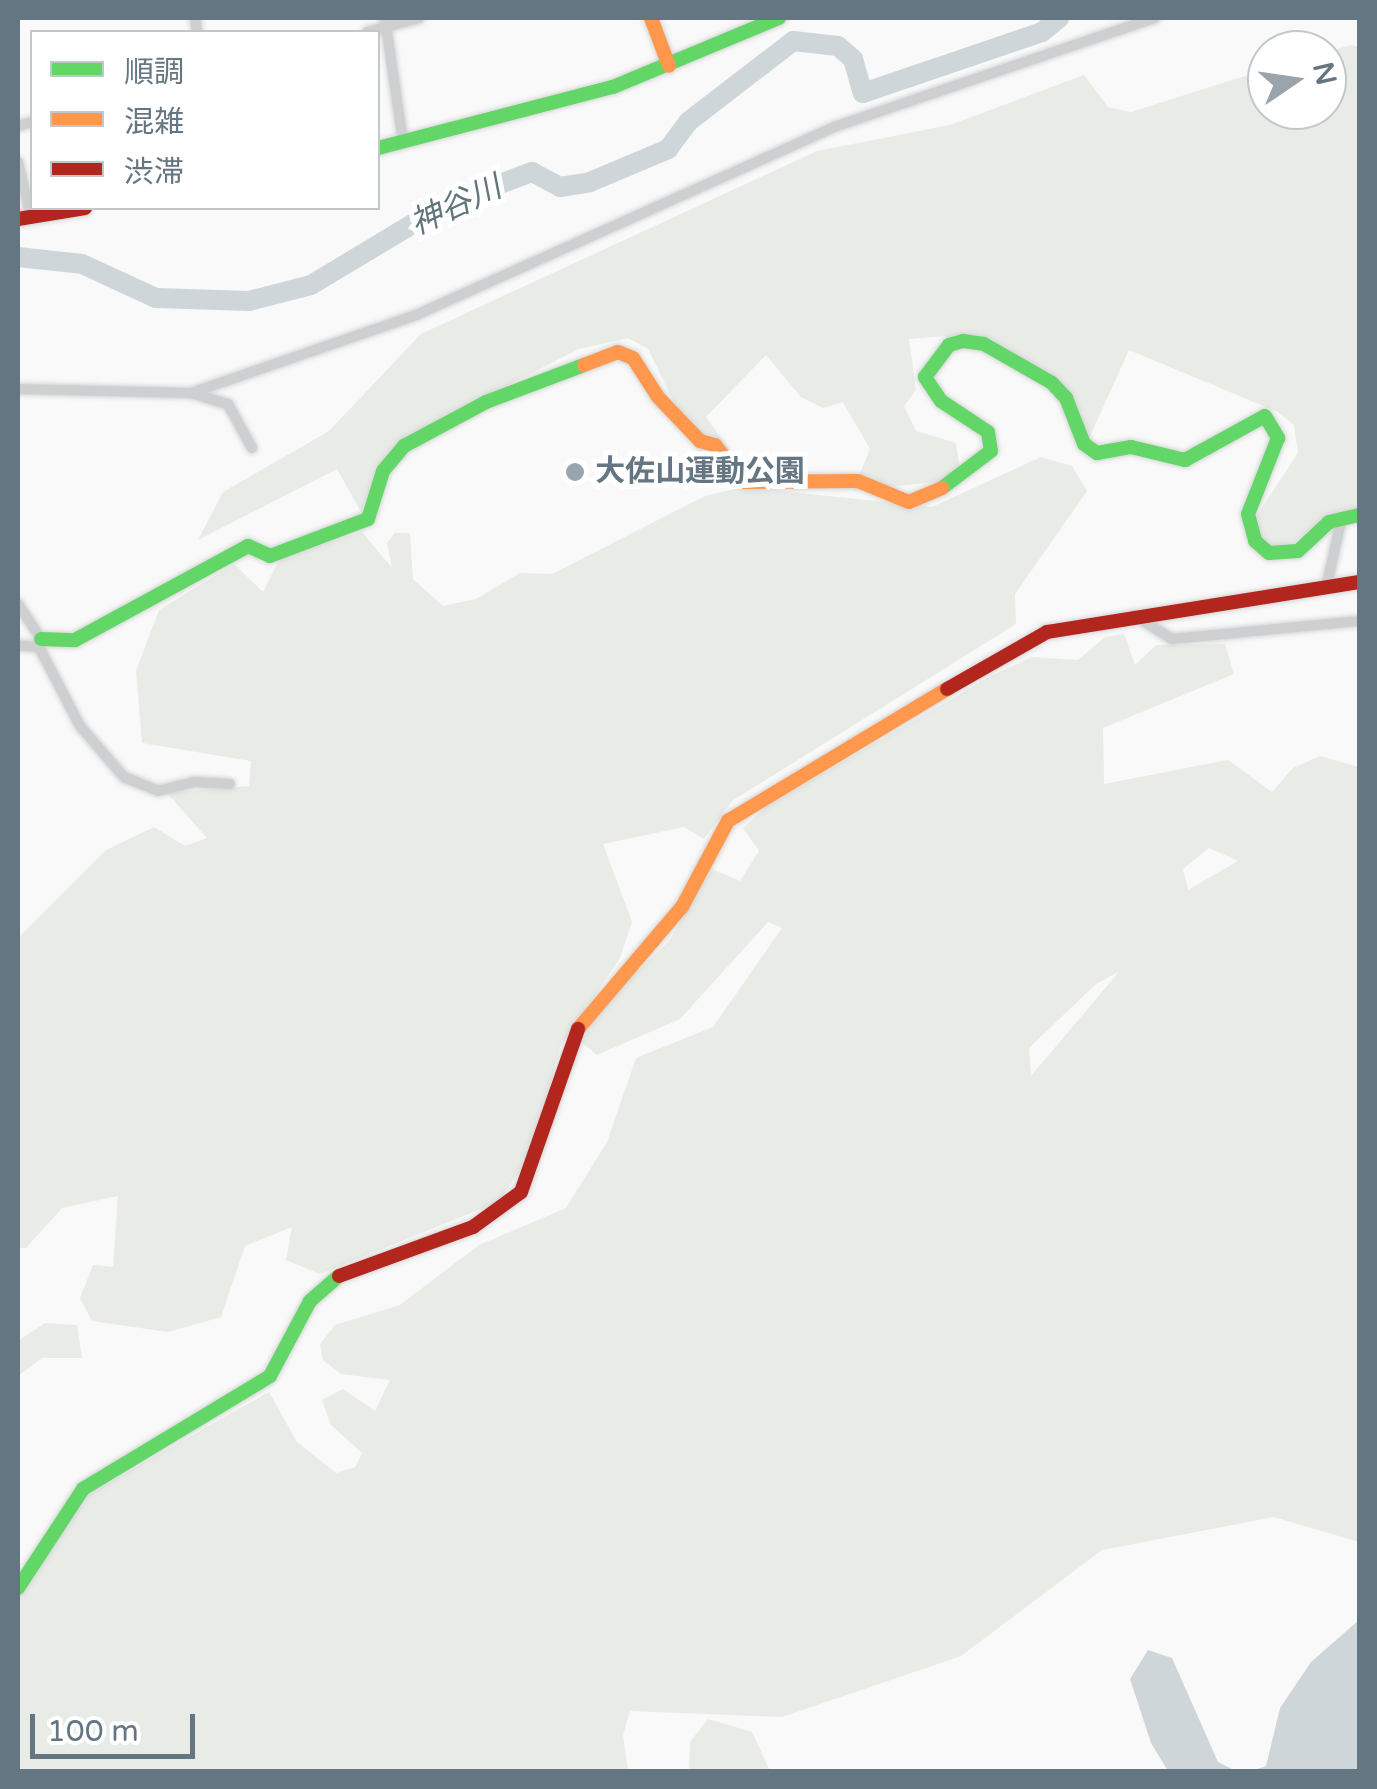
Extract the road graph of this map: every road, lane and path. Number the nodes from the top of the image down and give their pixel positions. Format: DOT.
graph roads {
  1 [pos="419,18"];
  2 [pos="650,18"];
  3 [pos="745,18"];
  4 [pos="779,18"];
  5 [pos="1155,18"];
  6 [pos="386,22"];
  7 [pos="740,36"];
  8 [pos="669,66"];
  9 [pos="403,142"];
  10 [pos="380,148"];
  11 [pos="18,162"];
  12 [pos="72,210"];
  13 [pos="24,218"];
  14 [pos="18,389"];
  15 [pos="190,393"];
  16 [pos="252,448"];
  17 [pos="1360,516"];
  18 [pos="1342,518"];
  19 [pos="1360,582"];
  20 [pos="1326,588"];
  21 [pos="18,604"];
  22 [pos="1134,615"];
  23 [pos="1360,620"];
  24 [pos="40,643"];
  25 [pos="18,645"];
  26 [pos="230,784"];
  27 [pos="18,1588"];
  1 -- 6 [label="street"];
  2 -- 8 [label="street"];
  3 -- 7 [label="street"];
  4 -- 7 [label="street"];
  5 -- 15 [label="street"];
  6 -- 9 [label="street"];
  7 -- 8 [label="street"];
  8 -- 9 [label="street"];
  9 -- 10 [label="street"];
  11 -- 13 [label="street"];
  12 -- 13 [label="street"];
  14 -- 15 [label="street"];
  15 -- 16 [label="street"];
  17 -- 18 [label="street"];
  18 -- 20 [label="street"];
  18 -- 24 [label="street"];
  19 -- 20 [label="street"];
  20 -- 22 [label="street"];
  21 -- 24 [label="street"];
  22 -- 23 [label="street"];
  22 -- 27 [label="street"];
  24 -- 25 [label="street"];
  24 -- 26 [label="street"];
}
